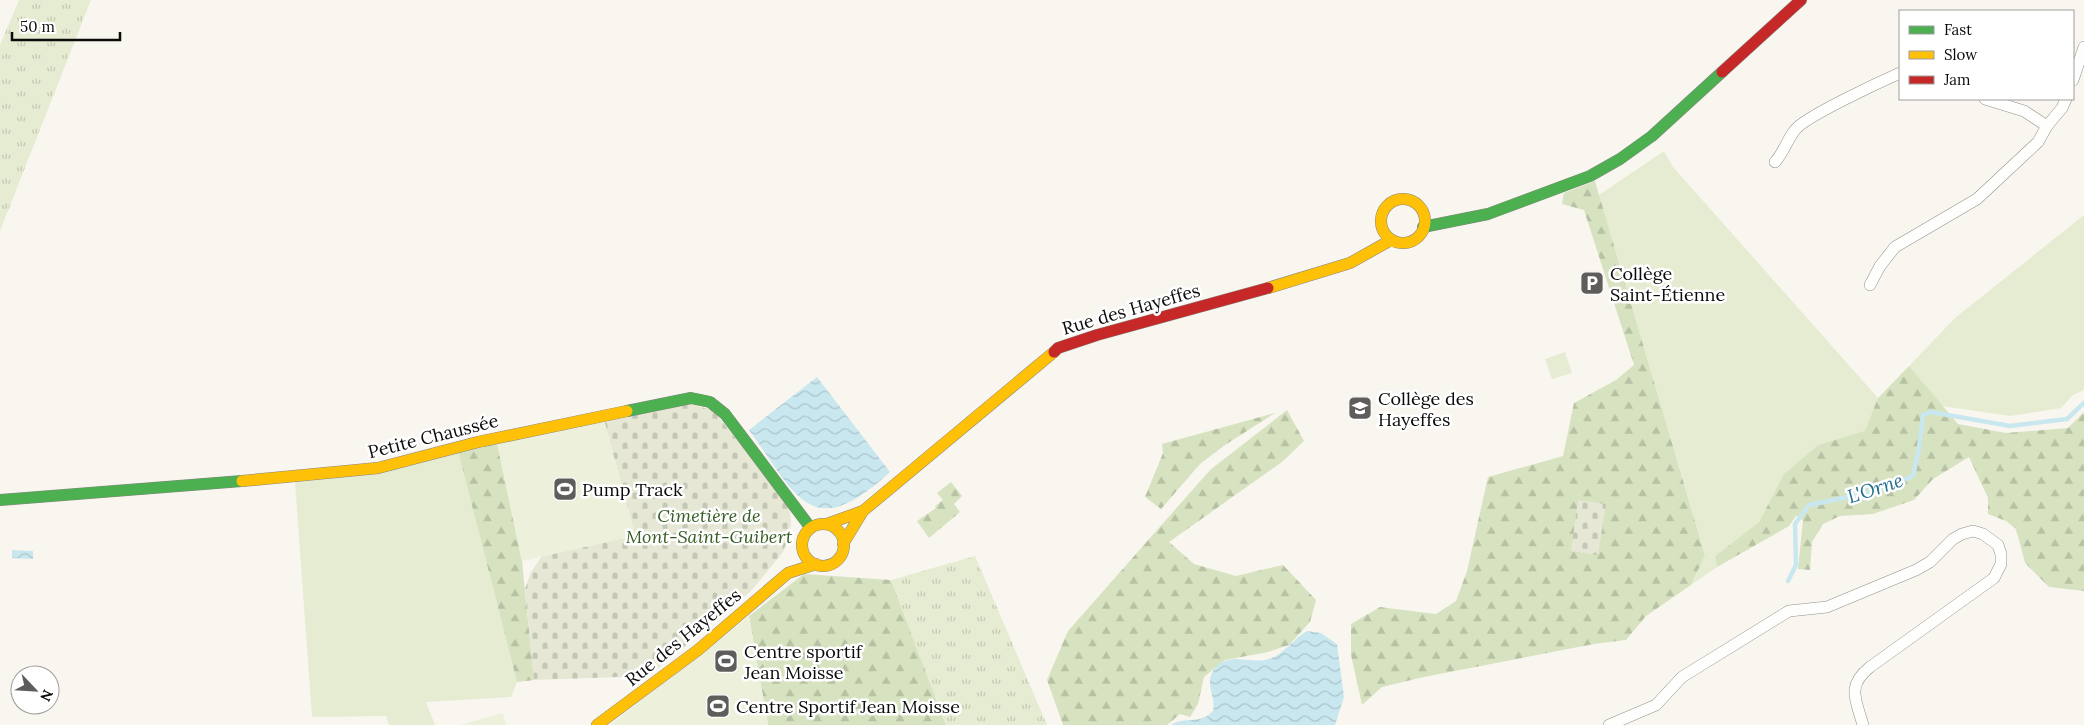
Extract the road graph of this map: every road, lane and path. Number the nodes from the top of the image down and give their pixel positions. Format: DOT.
graph roads {
  1 [pos="1801,0"];
  2 [pos="2084,46"];
  3 [pos="1899,74"];
  4 [pos="2074,77"];
  5 [pos="1989,100"];
  6 [pos="2066,100"];
  7 [pos="2047,126"];
  8 [pos="1775,162"];
  9 [pos="1421,209"];
  10 [pos="1455,220"];
  11 [pos="1423,227"];
  12 [pos="1382,228"];
  13 [pos="1391,240"];
  14 [pos="1369,252"];
  15 [pos="1870,285"];
  16 [pos="0,500"];
  17 [pos="864,511"];
  18 [pos="827,524"];
  19 [pos="810,527"];
  20 [pos="843,544"];
  21 [pos="800,549"];
  22 [pos="816,564"];
  23 [pos="788,573"];
  24 [pos="597,725"];
  25 [pos="1609,725"];
  26 [pos="1864,725"];
  1 -- 10 [label="street"];
  2 -- 4 [label="street"];
  3 -- 8 [label="street"];
  5 -- 7 [label="street"];
  6 -- 7 [label="street"];
  7 -- 15 [label="street"];
  9 -- 10 [label="street"];
  9 -- 11 [label="street"];
  9 -- 12 [label="street"];
  10 -- 11 [label="street"];
  11 -- 13 [label="street"];
  12 -- 13 [label="street"];
  12 -- 14 [label="street"];
  13 -- 14 [label="street, Rue des Hayeffes"];
  14 -- 17 [label="street, Rue des Hayeffes"];
  16 -- 19 [label="street, Petite Chaussée"];
  17 -- 18 [label="street, Rue des Hayeffes"];
  17 -- 20 [label="street, Rue des Hayeffes"];
  18 -- 19 [label="street"];
  18 -- 20 [label="street"];
  19 -- 21 [label="street"];
  20 -- 22 [label="street"];
  21 -- 22 [label="street"];
  21 -- 23 [label="street, Rue des Hayeffes"];
  22 -- 23 [label="street, Rue des Hayeffes"];
  23 -- 24 [label="street, Rue des Hayeffes"];
  25 -- 26 [label="street"];
}
